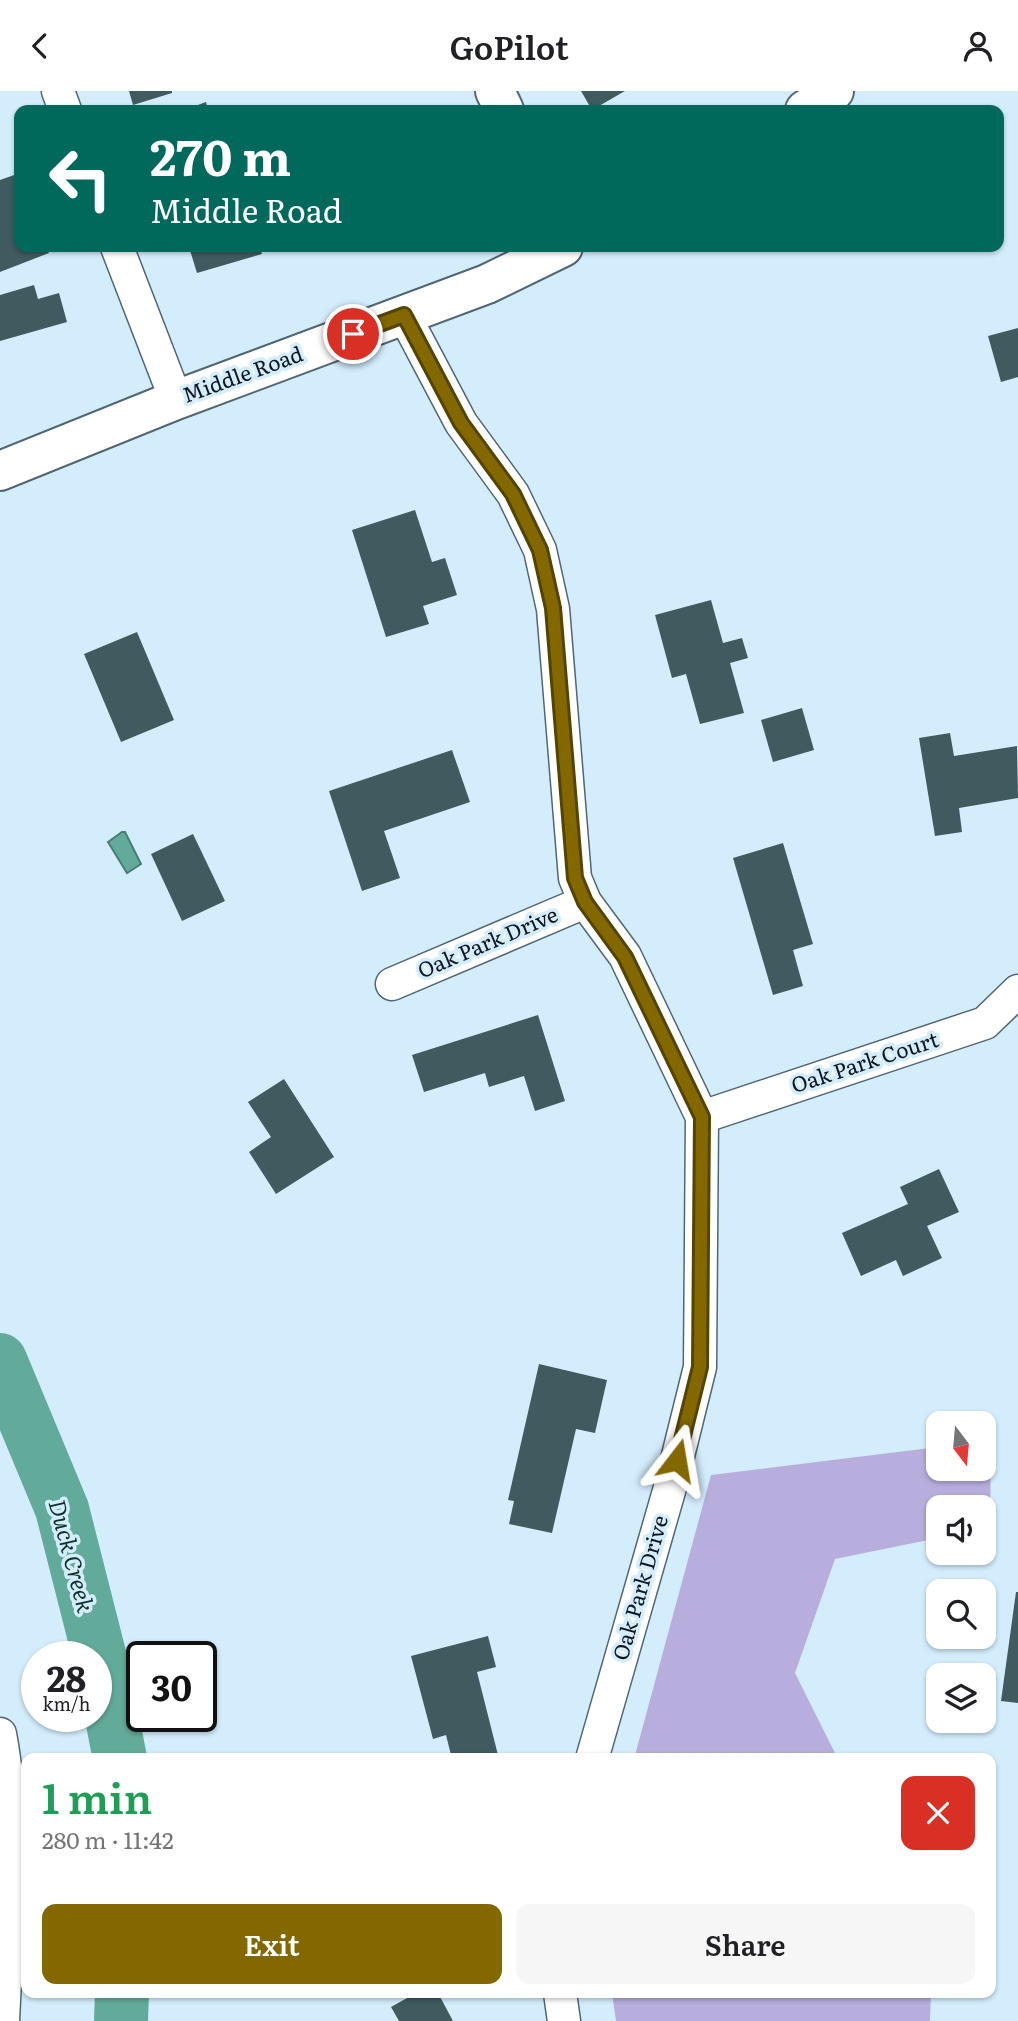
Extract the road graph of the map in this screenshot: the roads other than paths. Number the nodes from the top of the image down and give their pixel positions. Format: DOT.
graph roads {
  1 [pos="834,91"];
  2 [pos="813,105"];
  3 [pos="119,252"];
  4 [pos="553,252"];
  5 [pos="404,315"];
  6 [pos="176,400"];
  7 [pos="0,471"];
  8 [pos="585,902"];
  9 [pos="392,984"];
  10 [pos="1018,991"];
  11 [pos="702,1117"];
  12 [pos="0,1734"];
  13 [pos="594,1753"];
  14 [pos="561,1998"];
  15 [pos="3,2021"];
  16 [pos="564,2021"];
  1 -- 2 [label="main road"];
  3 -- 6 [label="street"];
  4 -- 5 [label="main road, Middle Road"];
  5 -- 6 [label="main road, Middle Road"];
  5 -- 8 [label="street, Oak Park Drive"];
  6 -- 7 [label="main road, Middle Road"];
  8 -- 9 [label="street, Oak Park Drive"];
  8 -- 11 [label="street, Oak Park Drive"];
  10 -- 11 [label="street, Oak Park Court"];
  11 -- 13 [label="street, Oak Park Drive"];
  12 -- 15 [label="street"];
  14 -- 16 [label="street"];
}
